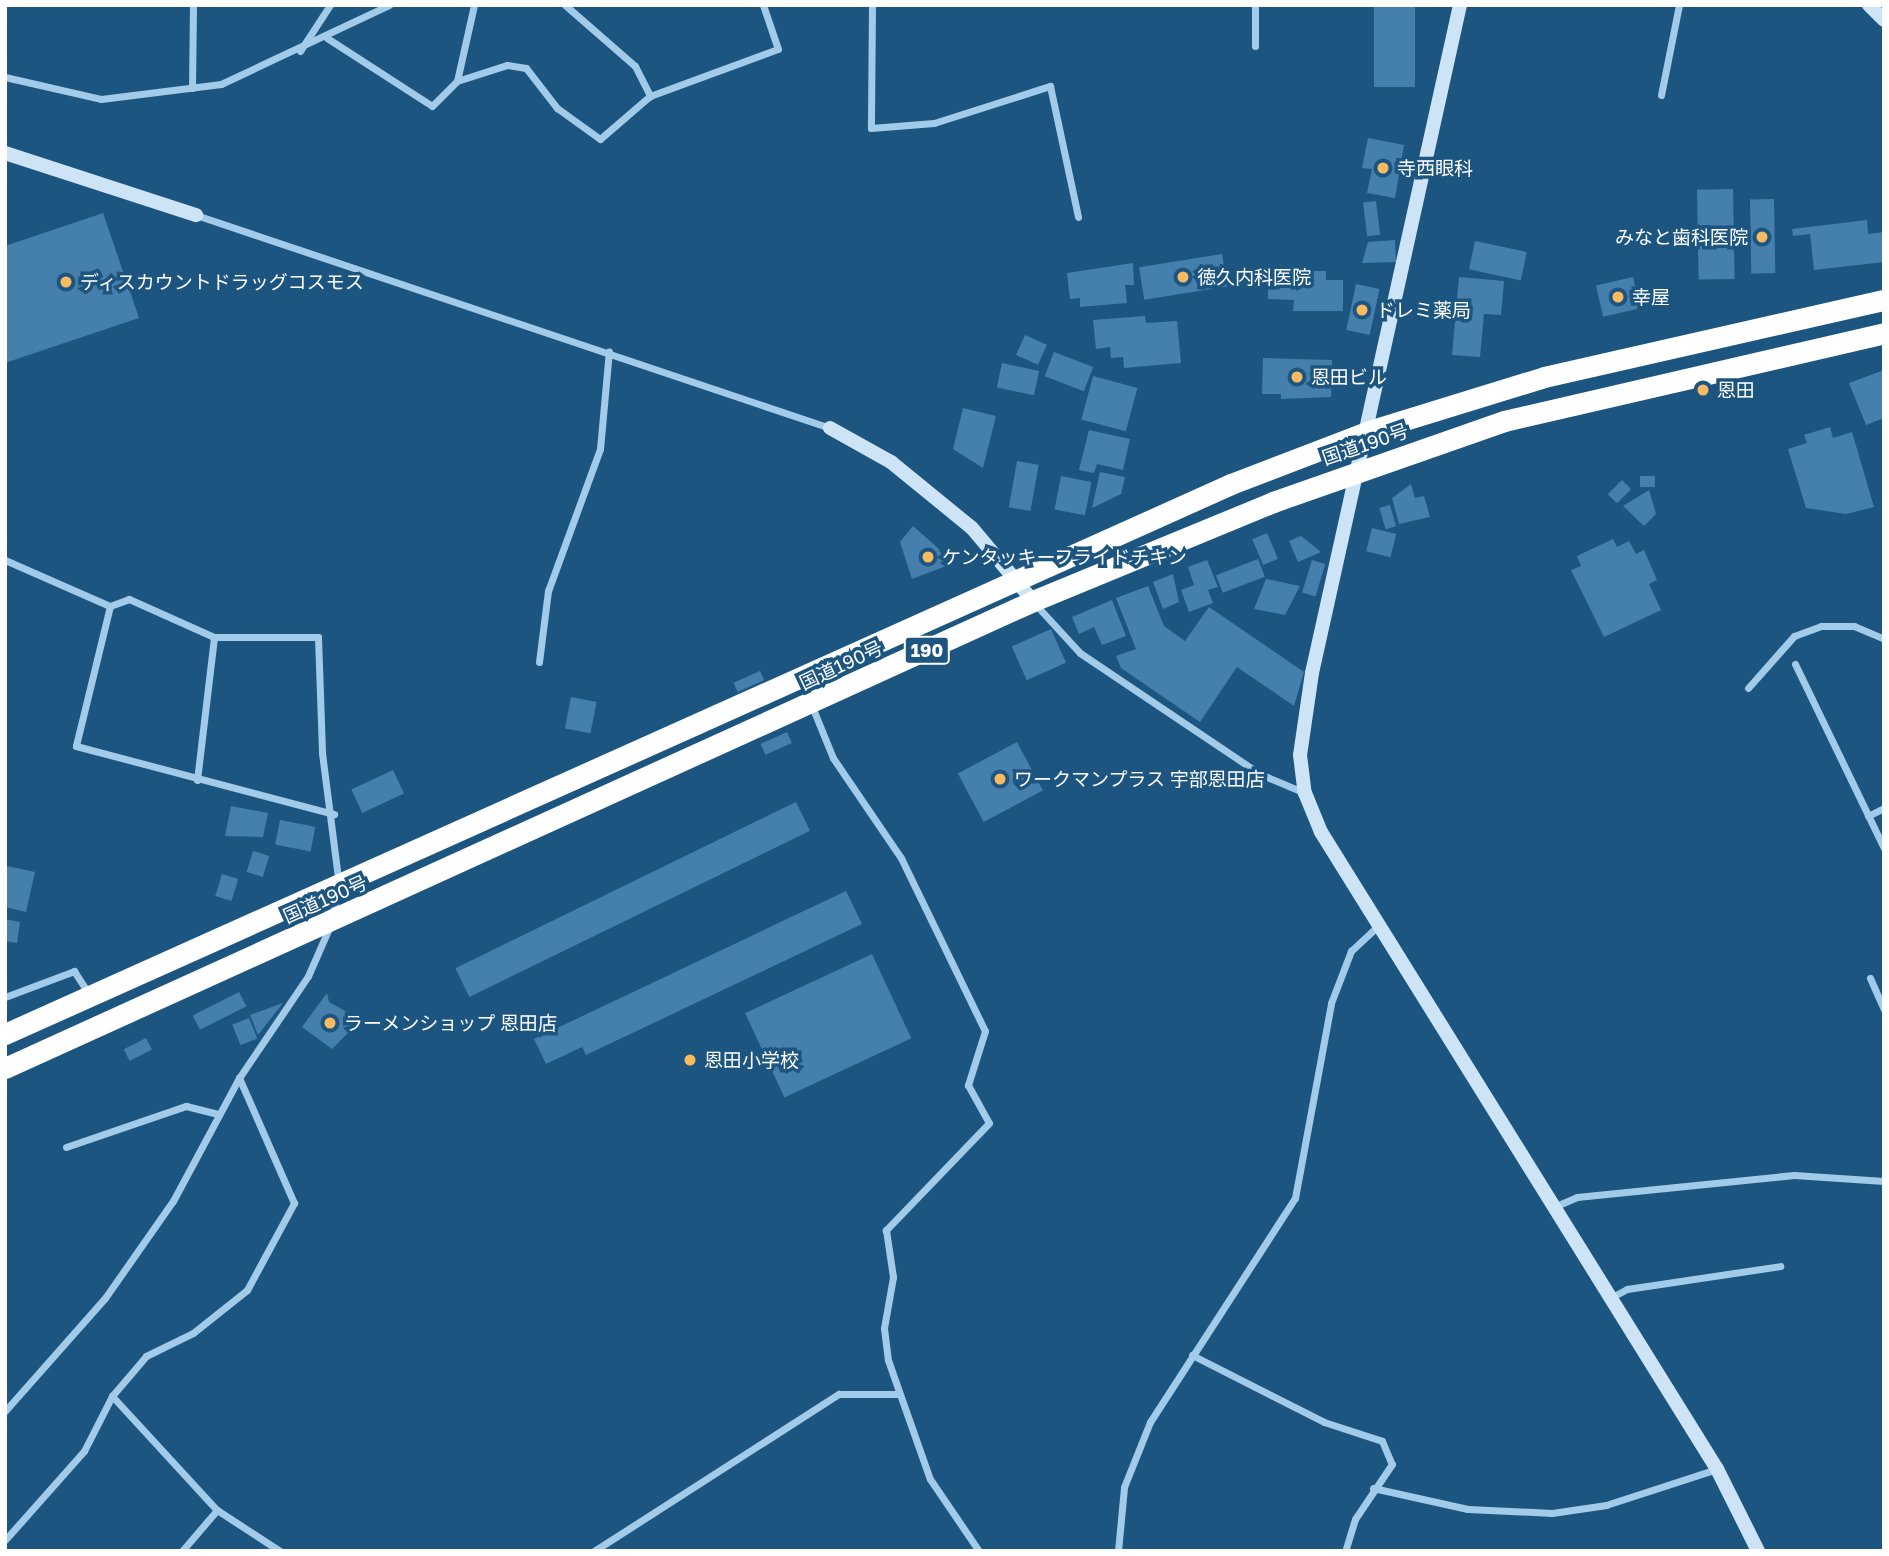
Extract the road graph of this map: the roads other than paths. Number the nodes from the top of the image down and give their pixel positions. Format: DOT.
graph roads {
  1 [pos="193,5"];
  2 [pos="330,5"];
  3 [pos="389,5"];
  4 [pos="474,5"];
  5 [pos="565,5"];
  6 [pos="763,5"];
  7 [pos="872,5"];
  8 [pos="1255,5"];
  9 [pos="1460,5"];
  10 [pos="1679,5"];
  11 [pos="1869,5"];
  12 [pos="1884,20"];
  13 [pos="327,38"];
  14 [pos="1255,46"];
  15 [pos="299,52"];
  16 [pos="5,77"];
  17 [pos="457,81"];
  18 [pos="192,88"];
  19 [pos="1661,95"];
  20 [pos="650,96"];
  21 [pos="5,153"];
  22 [pos="196,215"];
  23 [pos="1078,217"];
  24 [pos="1884,300"];
  25 [pos="1884,332"];
  26 [pos="608,351"];
  27 [pos="830,428"];
  28 [pos="1369,431"];
  29 [pos="1358,470"];
  30 [pos="5,560"];
  31 [pos="1013,578"];
  32 [pos="1033,601"];
  33 [pos="110,606"];
  34 [pos="214,637"];
  35 [pos="1884,639"];
  36 [pos="539,662"];
  37 [pos="1795,664"];
  38 [pos="1748,688"];
  39 [pos="811,704"];
  40 [pos="197,780"];
  41 [pos="1305,793"];
  42 [pos="1884,808"];
  43 [pos="334,814"];
  44 [pos="1868,816"];
  45 [pos="1884,848"];
  46 [pos="338,885"];
  47 [pos="331,922"];
  48 [pos="1379,925"];
  49 [pos="1870,978"];
  50 [pos="5,996"];
  51 [pos="90,996"];
  52 [pos="1884,1009"];
  53 [pos="5,1034"];
  54 [pos="5,1068"];
  55 [pos="239,1078"];
  56 [pos="217,1114"];
  57 [pos="66,1147"];
  58 [pos="1884,1181"];
  59 [pos="1556,1206"];
  60 [pos="1780,1266"];
  61 [pos="1612,1297"];
  62 [pos="1192,1355"];
  63 [pos="899,1394"];
  64 [pos="112,1395"];
  65 [pos="5,1411"];
  66 [pos="1717,1469"];
  67 [pos="1373,1489"];
  68 [pos="217,1510"];
  69 [pos="5,1540"];
  70 [pos="976,1549"];
  71 [pos="181,1551"];
  72 [pos="280,1551"];
  73 [pos="594,1551"];
  74 [pos="1118,1551"];
  75 [pos="1345,1551"];
  76 [pos="1758,1551"];
  1 -- 18 [label="street"];
  2 -- 15 [label="street"];
  3 -- 13 [label="street"];
  4 -- 17 [label="street"];
  5 -- 20 [label="street"];
  6 -- 20 [label="street"];
  7 -- 23 [label="street"];
  8 -- 14 [label="street"];
  9 -- 28 [label="street"];
  10 -- 19 [label="street"];
  11 -- 12 [label="street"];
  13 -- 15 [label="street"];
  13 -- 17 [label="street"];
  15 -- 18 [label="street"];
  16 -- 18 [label="street"];
  17 -- 20 [label="street"];
  21 -- 22 [label="street"];
  22 -- 26 [label="street"];
  24 -- 28 [label="highway, 国道190号 / 190"];
  25 -- 29 [label="highway, 国道190号 / 190"];
  26 -- 27 [label="street"];
  26 -- 36 [label="street"];
  27 -- 31 [label="street"];
  28 -- 29 [label="street"];
  28 -- 31 [label="highway, 国道190号 / 190"];
  29 -- 32 [label="highway, 国道190号 / 190"];
  29 -- 41 [label="street"];
  30 -- 33 [label="street"];
  31 -- 32 [label="street"];
  31 -- 46 [label="highway, 国道190号 / 190"];
  32 -- 39 [label="highway, 国道190号 / 190"];
  32 -- 41 [label="street"];
  33 -- 34 [label="street"];
  33 -- 40 [label="street"];
  34 -- 40 [label="street"];
  34 -- 43 [label="street"];
  35 -- 38 [label="street"];
  37 -- 44 [label="street"];
  39 -- 47 [label="highway, 国道190号 / 190"];
  39 -- 63 [label="street"];
  40 -- 43 [label="street"];
  41 -- 48 [label="street"];
  42 -- 44 [label="street"];
  43 -- 46 [label="street"];
  44 -- 45 [label="street"];
  46 -- 47 [label="street"];
  46 -- 51 [label="highway, 国道190号 / 190"];
  47 -- 54 [label="highway, 国道190号 / 190"];
  47 -- 55 [label="street"];
  48 -- 59 [label="street"];
  48 -- 62 [label="street"];
  49 -- 52 [label="street"];
  50 -- 51 [label="street"];
  51 -- 53 [label="highway, 国道190号 / 190"];
  55 -- 56 [label="street"];
  55 -- 64 [label="street"];
  56 -- 57 [label="street"];
  56 -- 65 [label="street"];
  58 -- 59 [label="street"];
  59 -- 61 [label="street"];
  60 -- 61 [label="street"];
  61 -- 66 [label="street"];
  62 -- 67 [label="street"];
  62 -- 74 [label="street"];
  63 -- 70 [label="street"];
  63 -- 73 [label="street"];
  64 -- 68 [label="street"];
  64 -- 69 [label="street"];
  66 -- 67 [label="street"];
  66 -- 76 [label="street"];
  67 -- 75 [label="street"];
  68 -- 71 [label="street"];
  68 -- 72 [label="street"];
}
